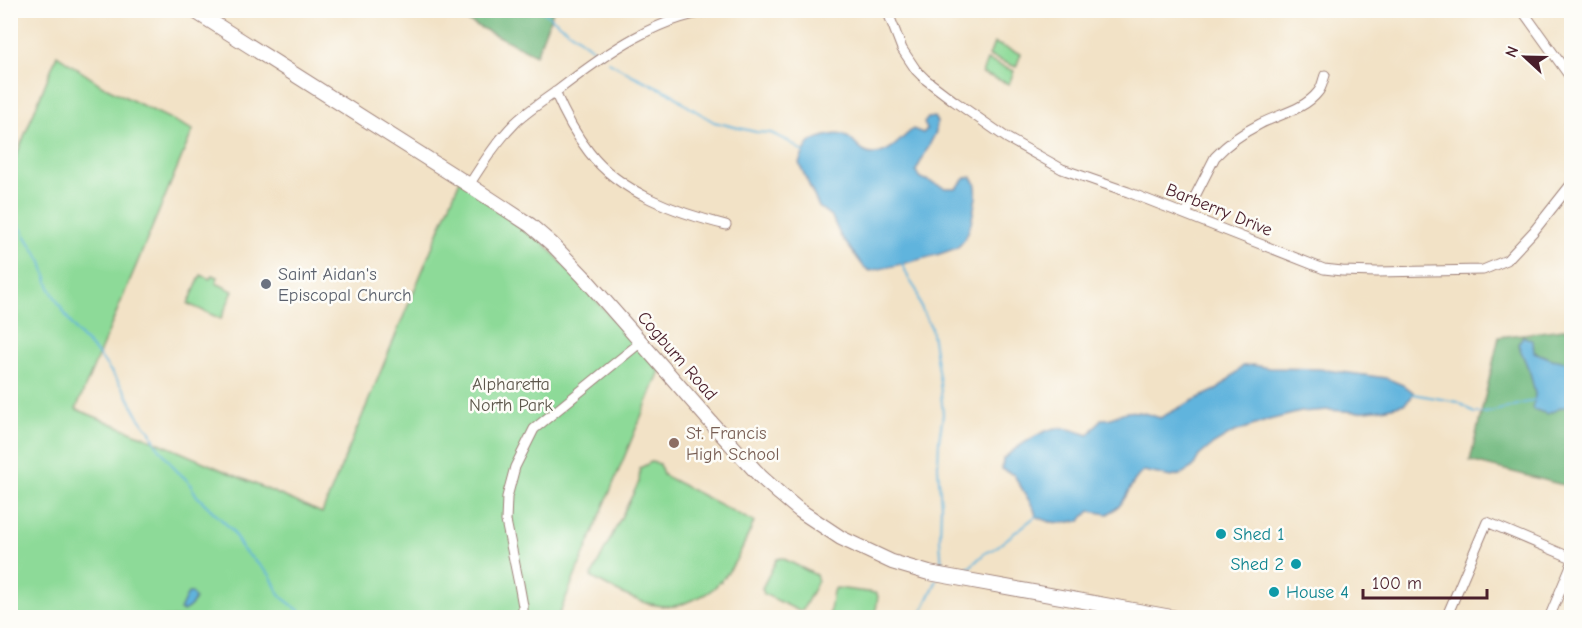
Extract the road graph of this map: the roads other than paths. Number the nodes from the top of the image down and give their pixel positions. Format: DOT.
graph roads {
  1 [pos="193,10"];
  2 [pos="724,10"];
  3 [pos="887,10"];
  4 [pos="1522,10"];
  5 [pos="695,12"];
  6 [pos="1325,75"];
  7 [pos="1572,76"];
  8 [pos="555,92"];
  9 [pos="1572,183"];
  10 [pos="469,185"];
  11 [pos="1186,214"];
  12 [pos="726,225"];
  13 [pos="641,342"];
  14 [pos="1572,558"];
  15 [pos="1572,563"];
  16 [pos="523,618"];
  17 [pos="1176,618"];
  18 [pos="1446,618"];
  19 [pos="1549,618"];
  1 -- 10 [label="street, Cogburn Road"];
  2 -- 5 [label="street"];
  3 -- 11 [label="street, Barberry Drive"];
  4 -- 7 [label="street"];
  5 -- 8 [label="street"];
  6 -- 11 [label="street"];
  8 -- 10 [label="street"];
  8 -- 12 [label="street"];
  9 -- 11 [label="street, Barberry Drive"];
  10 -- 13 [label="street, Cogburn Road"];
  13 -- 16 [label="street"];
  13 -- 17 [label="street, Cogburn Road"];
  14 -- 18 [label="street"];
  15 -- 19 [label="street"];
}
